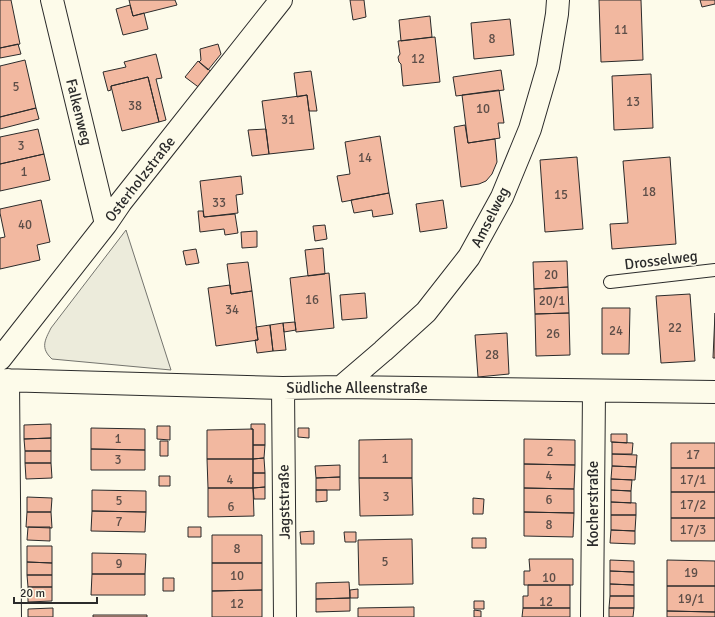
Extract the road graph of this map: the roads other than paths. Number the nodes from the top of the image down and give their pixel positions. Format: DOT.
graph roads {
  1 [pos="52,0"];
  2 [pos="281,0"];
  3 [pos="558,0"];
  4 [pos="106,224"];
  5 [pos="715,270"];
  6 [pos="610,282"];
  7 [pos="0,359"];
  8 [pos="4,380"];
  9 [pos="341,387"];
  10 [pos="283,388"];
  11 [pos="594,391"];
  12 [pos="715,392"];
  13 [pos="10,617"];
  14 [pos="285,617"];
  15 [pos="592,617"];
  1 -- 4 [label="street, Falkenweg"];
  2 -- 4 [label="street, Osterholzstraße"];
  3 -- 9 [label="street, Amselweg"];
  4 -- 7 [label="street, Osterholzstraße"];
  5 -- 6 [label="lane, Drosselweg"];
  8 -- 10 [label="street, Südliche Alleenstraße"];
  8 -- 13 [label="street"];
  9 -- 10 [label="street, Südliche Alleenstraße"];
  9 -- 11 [label="street, Südliche Alleenstraße"];
  10 -- 14 [label="street, Jagststraße"];
  11 -- 12 [label="street, Südliche Alleenstraße"];
  11 -- 15 [label="street, Kocherstraße"];
}
